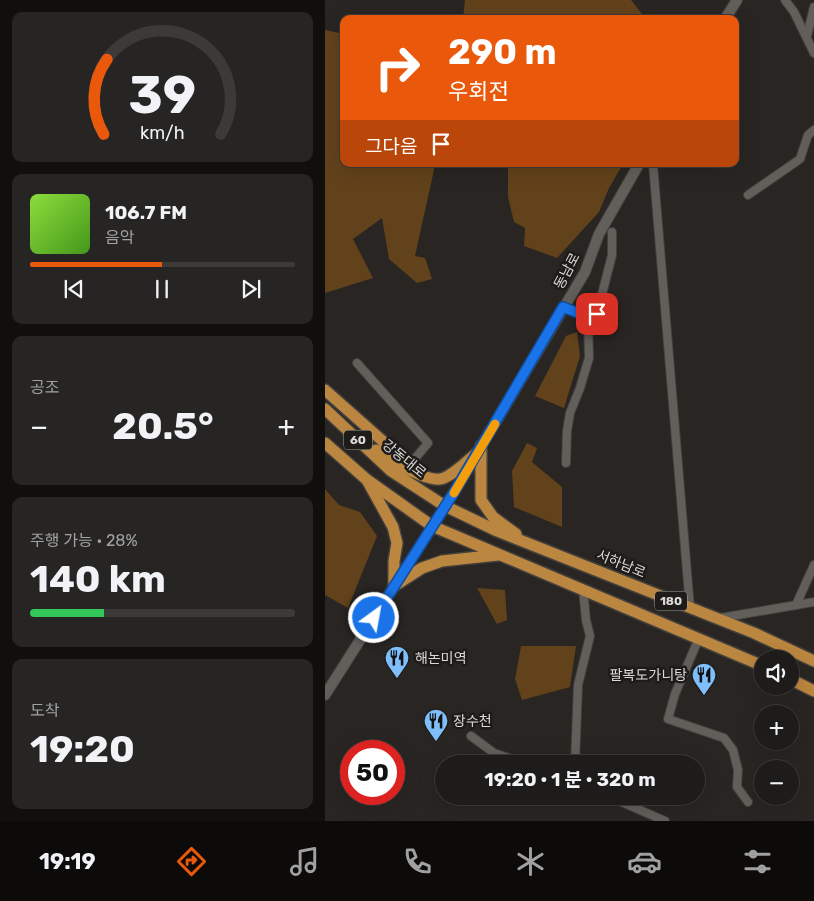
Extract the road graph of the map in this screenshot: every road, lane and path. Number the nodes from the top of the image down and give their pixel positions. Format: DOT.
graph roads {
  1 [pos="737,0"];
  2 [pos="785,0"];
  3 [pos="814,6"];
  4 [pos="728,15"];
  5 [pos="807,36"];
  6 [pos="814,53"];
  7 [pos="814,130"];
  8 [pos="637,167"];
  9 [pos="653,167"];
  10 [pos="748,195"];
  11 [pos="612,232"];
  12 [pos="563,307"];
  13 [pos="588,317"];
  14 [pos="357,363"];
  15 [pos="325,390"];
  16 [pos="325,409"];
  17 [pos="358,440"];
  18 [pos="325,443"];
  19 [pos="480,449"];
  20 [pos="566,463"];
  21 [pos="407,468"];
  22 [pos="366,479"];
  23 [pos="445,506"];
  24 [pos="432,526"];
  25 [pos="527,543"];
  26 [pos="499,555"];
  27 [pos="814,565"];
  28 [pos="394,586"];
  29 [pos="583,589"];
  30 [pos="814,602"];
  31 [pos="796,605"];
  32 [pos="690,608"];
  33 [pos="716,619"];
  34 [pos="699,638"];
  35 [pos="814,661"];
  36 [pos="754,662"];
  37 [pos="799,684"];
  38 [pos="814,691"];
  39 [pos="325,695"];
  40 [pos="471,736"];
  41 [pos="501,755"];
  42 [pos="575,755"];
  43 [pos="748,802"];
  44 [pos="629,805"];
  45 [pos="665,821"];
  1 -- 4 [label="main road"];
  2 -- 5 [label="street"];
  3 -- 5 [label="street"];
  5 -- 6 [label="street"];
  7 -- 10 [label="street"];
  8 -- 12 [label="main road, 동남로"];
  9 -- 32 [label="street"];
  11 -- 13 [label="street"];
  12 -- 13 [label="street"];
  12 -- 19 [label="main road, 동남로"];
  13 -- 20 [label="street"];
  14 -- 21 [label="street"];
  15 -- 21 [label="main road"];
  16 -- 17 [label="main road, 강동대로 / 60"];
  17 -- 21 [label="main road"];
  17 -- 23 [label="main road, 강동대로 / 60"];
  18 -- 22 [label="main road, 60"];
  19 -- 21 [label="main road"];
  19 -- 23 [label="main road, 동남로"];
  19 -- 25 [label="main road"];
  22 -- 24 [label="main road, 60"];
  22 -- 28 [label="main road"];
  23 -- 24 [label="main road, 동남로"];
  23 -- 25 [label="main road, 서하남로 / 180"];
  24 -- 26 [label="main road, 180"];
  24 -- 28 [label="main road, 동남로"];
  25 -- 32 [label="main road, 서하남로 / 180"];
  26 -- 28 [label="main road"];
  26 -- 29 [label="main road, 180"];
  27 -- 31 [label="street"];
  28 -- 39 [label="main road, 동남로"];
  29 -- 34 [label="main road, 180"];
  29 -- 42 [label="street"];
  30 -- 31 [label="street"];
  31 -- 33 [label="street"];
  32 -- 33 [label="main road, 서하남로 / 180"];
  33 -- 35 [label="main road, 서하남로 / 180"];
  34 -- 36 [label="main road, 180"];
  34 -- 43 [label="street"];
  37 -- 38 [label="main road"];
  40 -- 41 [label="street"];
  44 -- 45 [label="street"];
}
